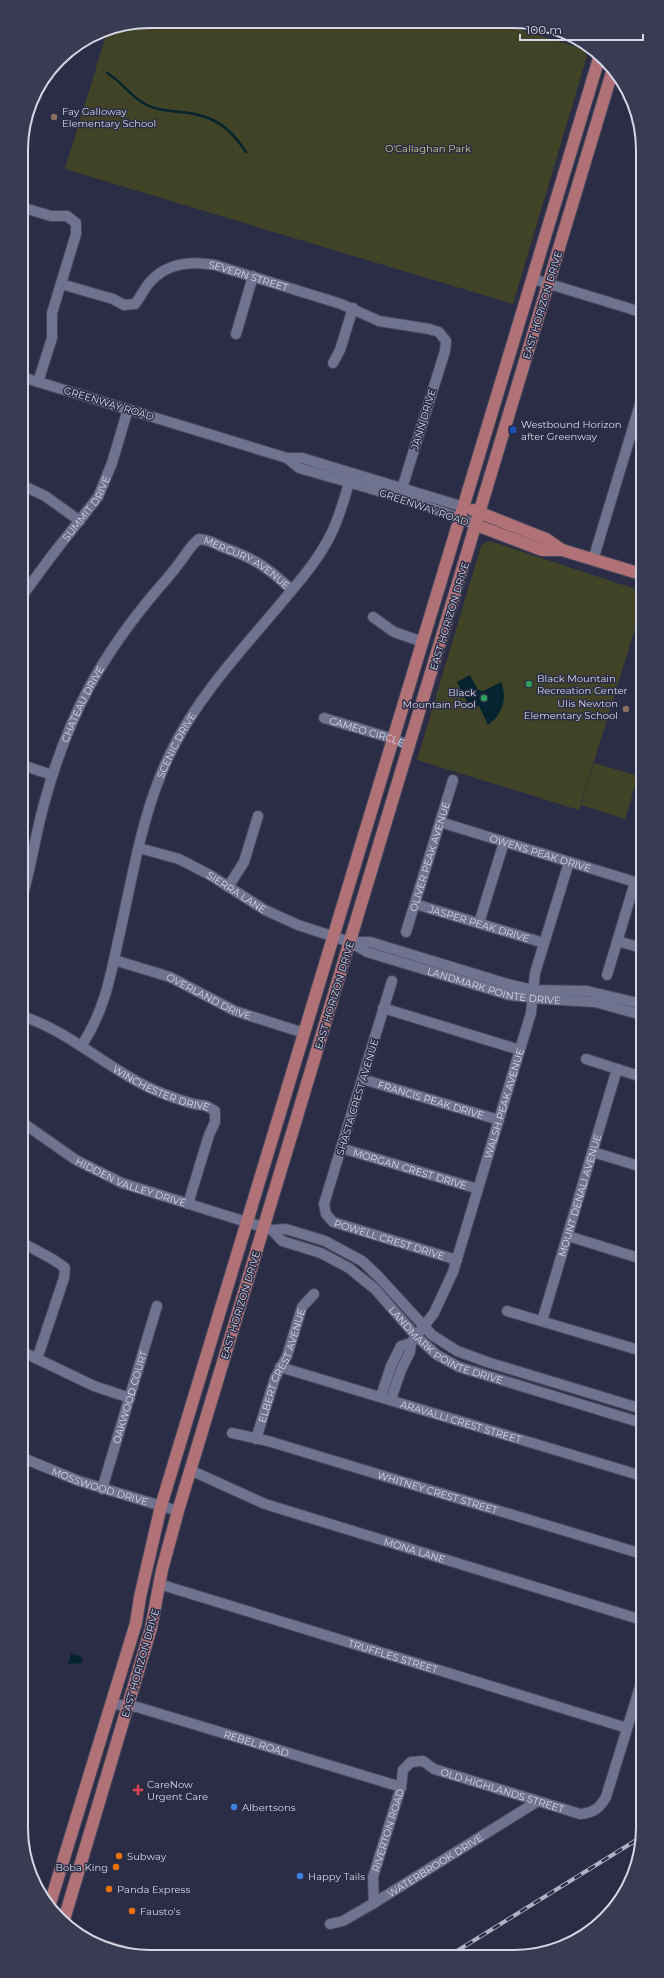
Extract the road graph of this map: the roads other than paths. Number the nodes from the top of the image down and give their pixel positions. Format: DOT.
graph roads {
  1 [pos="598,62"];
  2 [pos="611,76"];
  3 [pos="561,186"];
  4 [pos="28,209"];
  5 [pos="253,276"];
  6 [pos="533,279"];
  7 [pos="61,284"];
  8 [pos="549,284"];
  9 [pos="353,308"];
  10 [pos="636,310"];
  11 [pos="236,334"];
  12 [pos="446,341"];
  13 [pos="333,363"];
  14 [pos="28,379"];
  15 [pos="38,382"];
  16 [pos="128,409"];
  17 [pos="636,418"];
  18 [pos="287,458"];
  19 [pos="349,483"];
  20 [pos="28,488"];
  21 [pos="402,488"];
  22 [pos="399,498"];
  23 [pos="472,510"];
  24 [pos="460,519"];
  25 [pos="80,521"];
  26 [pos="476,525"];
  27 [pos="199,539"];
  28 [pos="562,550"];
  29 [pos="593,560"];
  30 [pos="636,573"];
  31 [pos="28,588"];
  32 [pos="292,590"];
  33 [pos="373,617"];
  34 [pos="423,642"];
  35 [pos="324,718"];
  36 [pos="394,739"];
  37 [pos="410,746"];
  38 [pos="28,768"];
  39 [pos="52,775"];
  40 [pos="452,780"];
  41 [pos="258,816"];
  42 [pos="440,822"];
  43 [pos="504,842"];
  44 [pos="139,848"];
  45 [pos="569,862"];
  46 [pos="28,873"];
  47 [pos="636,880"];
  48 [pos="228,887"];
  49 [pos="636,887"];
  50 [pos="415,904"];
  51 [pos="479,923"];
  52 [pos="406,932"];
  53 [pos="333,937"];
  54 [pos="617,941"];
  55 [pos="350,942"];
  56 [pos="544,943"];
  57 [pos="636,946"];
  58 [pos="114,960"];
  59 [pos="607,975"];
  60 [pos="392,981"];
  61 [pos="534,994"];
  62 [pos="636,1003"];
  63 [pos="383,1008"];
  64 [pos="636,1013"];
  65 [pos="28,1018"];
  66 [pos="304,1033"];
  67 [pos="82,1045"];
  68 [pos="520,1050"];
  69 [pos="586,1059"];
  70 [pos="617,1069"];
  71 [pos="636,1075"];
  72 [pos="362,1079"];
  73 [pos="499,1120"];
  74 [pos="28,1126"];
  75 [pos="341,1148"];
  76 [pos="592,1152"];
  77 [pos="636,1165"];
  78 [pos="478,1190"];
  79 [pos="188,1204"];
  80 [pos="326,1214"];
  81 [pos="248,1222"];
  82 [pos="268,1228"];
  83 [pos="568,1236"];
  84 [pos="28,1246"];
  85 [pos="636,1257"];
  86 [pos="457,1260"];
  87 [pos="314,1294"];
  88 [pos="157,1306"];
  89 [pos="507,1311"];
  90 [pos="542,1321"];
  91 [pos="424,1327"];
  92 [pos="414,1339"];
  93 [pos="636,1349"];
  94 [pos="28,1354"];
  95 [pos="37,1359"];
  96 [pos="280,1367"];
  97 [pos="130,1398"];
  98 [pos="194,1398"];
  99 [pos="386,1398"];
  100 [pos="636,1407"];
  101 [pos="636,1421"];
  102 [pos="232,1433"];
  103 [pos="256,1439"];
  104 [pos="28,1460"];
  105 [pos="190,1470"];
  106 [pos="636,1474"];
  107 [pos="102,1489"];
  108 [pos="161,1506"];
  109 [pos="178,1511"];
  110 [pos="636,1552"];
  111 [pos="159,1584"];
  112 [pos="636,1618"];
  113 [pos="636,1697"];
  114 [pos="112,1704"];
  115 [pos="128,1704"];
  116 [pos="627,1728"];
  117 [pos="411,1762"];
  118 [pos="401,1787"];
  119 [pos="538,1801"];
  120 [pos="51,1900"];
  121 [pos="374,1903"];
  122 [pos="65,1915"];
  123 [pos="330,1924"];
  1 -- 3 [label="main road, EAST HORIZON DRIVE"];
  2 -- 8 [label="main road, EAST HORIZON DRIVE"];
  3 -- 6 [label="main road, EAST HORIZON DRIVE"];
  3 -- 8 [label="main road"];
  4 -- 7 [label="street"];
  5 -- 7 [label="street, SEVERN STREET"];
  5 -- 9 [label="street, SEVERN STREET"];
  5 -- 11 [label="street"];
  6 -- 8 [label="street"];
  6 -- 23 [label="main road, EAST HORIZON DRIVE"];
  7 -- 15 [label="street"];
  8 -- 10 [label="street"];
  8 -- 23 [label="main road, EAST HORIZON DRIVE"];
  9 -- 12 [label="street, SEVERN STREET"];
  9 -- 13 [label="street"];
  12 -- 21 [label="street, JANN DRIVE"];
  14 -- 15 [label="street, GREENWAY ROAD"];
  15 -- 16 [label="street, GREENWAY ROAD"];
  16 -- 18 [label="street, GREENWAY ROAD"];
  16 -- 25 [label="street, SUMMIT DRIVE"];
  17 -- 29 [label="street"];
  18 -- 19 [label="street, GREENWAY ROAD"];
  18 -- 21 [label="street, GREENWAY ROAD"];
  19 -- 22 [label="street, GREENWAY ROAD"];
  19 -- 32 [label="street, SCENIC DRIVE"];
  20 -- 25 [label="street"];
  21 -- 22 [label="street, JANN DRIVE"];
  21 -- 23 [label="street, GREENWAY ROAD"];
  22 -- 24 [label="street, GREENWAY ROAD"];
  23 -- 24 [label="main road, EAST HORIZON DRIVE"];
  23 -- 26 [label="main road"];
  23 -- 28 [label="main road, GREENWAY ROAD"];
  24 -- 26 [label="street, GREENWAY ROAD"];
  24 -- 34 [label="main road, EAST HORIZON DRIVE"];
  25 -- 31 [label="street, SUMMIT DRIVE"];
  26 -- 28 [label="main road, GREENWAY ROAD"];
  26 -- 37 [label="main road, EAST HORIZON DRIVE"];
  27 -- 32 [label="street, MERCURY AVENUE"];
  27 -- 39 [label="street, CHATEAU DRIVE"];
  28 -- 29 [label="main road, GREENWAY ROAD"];
  29 -- 30 [label="main road, GREENWAY ROAD"];
  32 -- 44 [label="street, SCENIC DRIVE"];
  33 -- 34 [label="street"];
  34 -- 36 [label="main road, EAST HORIZON DRIVE"];
  35 -- 36 [label="street, CAMEO CIRCLE"];
  36 -- 37 [label="street, CAMEO CIRCLE"];
  36 -- 53 [label="main road, EAST HORIZON DRIVE"];
  37 -- 55 [label="main road, EAST HORIZON DRIVE"];
  38 -- 39 [label="street"];
  39 -- 46 [label="street, CHATEAU DRIVE"];
  40 -- 42 [label="street, OLIVER PEAK AVENUE"];
  41 -- 48 [label="street"];
  42 -- 43 [label="street, OWENS PEAK DRIVE"];
  42 -- 50 [label="street, OLIVER PEAK AVENUE"];
  43 -- 45 [label="street, OWENS PEAK DRIVE"];
  43 -- 51 [label="street"];
  44 -- 48 [label="street, SIERRA LANE"];
  44 -- 58 [label="street, SCENIC DRIVE"];
  45 -- 47 [label="street, OWENS PEAK DRIVE"];
  45 -- 56 [label="street, WALSH PEAK AVENUE"];
  48 -- 53 [label="street, SIERRA LANE"];
  49 -- 54 [label="street"];
  50 -- 51 [label="street, JASPER PEAK DRIVE"];
  50 -- 52 [label="street, OLIVER PEAK AVENUE"];
  51 -- 56 [label="street, JASPER PEAK DRIVE"];
  53 -- 55 [label="street, LANDMARK POINTE DRIVE"];
  53 -- 66 [label="main road, EAST HORIZON DRIVE"];
  54 -- 57 [label="street"];
  54 -- 59 [label="street"];
  55 -- 61 [label="street, LANDMARK POINTE DRIVE"];
  55 -- 82 [label="main road, EAST HORIZON DRIVE"];
  56 -- 61 [label="street, WALSH PEAK AVENUE"];
  58 -- 66 [label="street, OVERLAND DRIVE"];
  58 -- 67 [label="street, SCENIC DRIVE"];
  60 -- 63 [label="street, SHASTA CREST AVENUE"];
  61 -- 62 [label="street, LANDMARK POINTE DRIVE"];
  61 -- 64 [label="street, LANDMARK POINTE DRIVE"];
  61 -- 68 [label="street, WALSH PEAK AVENUE"];
  63 -- 68 [label="street"];
  63 -- 72 [label="street, SHASTA CREST AVENUE"];
  65 -- 67 [label="street, WINCHESTER DRIVE"];
  66 -- 81 [label="main road, EAST HORIZON DRIVE"];
  67 -- 79 [label="street, WINCHESTER DRIVE"];
  68 -- 73 [label="street, WALSH PEAK AVENUE"];
  69 -- 70 [label="street"];
  70 -- 71 [label="street"];
  70 -- 76 [label="street, MOUNT DENALI AVENUE"];
  72 -- 73 [label="street, FRANCIS PEAK DRIVE"];
  72 -- 75 [label="street, SHASTA CREST AVENUE"];
  73 -- 78 [label="street, WALSH PEAK AVENUE"];
  74 -- 79 [label="street, HIDDEN VALLEY DRIVE"];
  75 -- 78 [label="street, MORGAN CREST DRIVE"];
  75 -- 80 [label="street, SHASTA CREST AVENUE"];
  76 -- 77 [label="street"];
  76 -- 83 [label="street, MOUNT DENALI AVENUE"];
  78 -- 86 [label="street, WALSH PEAK AVENUE"];
  79 -- 81 [label="street, HIDDEN VALLEY DRIVE"];
  80 -- 86 [label="street, POWELL CREST DRIVE"];
  81 -- 82 [label="street, LANDMARK POINTE DRIVE"];
  81 -- 98 [label="main road, EAST HORIZON DRIVE"];
  82 -- 91 [label="street, LANDMARK POINTE DRIVE"];
  82 -- 92 [label="street, LANDMARK POINTE DRIVE"];
  82 -- 105 [label="main road, EAST HORIZON DRIVE"];
  83 -- 85 [label="street"];
  83 -- 90 [label="street, MOUNT DENALI AVENUE"];
  84 -- 95 [label="street"];
  86 -- 91 [label="street, WALSH PEAK AVENUE"];
  87 -- 96 [label="street, ELBERT CREST AVENUE"];
  88 -- 97 [label="street, OAKWOOD COURT"];
  89 -- 90 [label="street"];
  90 -- 93 [label="street"];
  91 -- 92 [label="street, WALSH PEAK AVENUE"];
  91 -- 100 [label="street, LANDMARK POINTE DRIVE"];
  92 -- 99 [label="street, WALSH PEAK AVENUE"];
  92 -- 101 [label="street, LANDMARK POINTE DRIVE"];
  94 -- 95 [label="street"];
  95 -- 97 [label="street"];
  96 -- 99 [label="street, ARAVALLI CREST STREET"];
  96 -- 103 [label="street, ELBERT CREST AVENUE"];
  97 -- 107 [label="street, OAKWOOD COURT"];
  98 -- 105 [label="main road"];
  98 -- 108 [label="main road, EAST HORIZON DRIVE"];
  99 -- 106 [label="street, ARAVALLI CREST STREET"];
  102 -- 103 [label="street, WHITNEY CREST STREET"];
  103 -- 110 [label="street, WHITNEY CREST STREET"];
  104 -- 107 [label="street, MOSSWOOD DRIVE"];
  105 -- 109 [label="main road, EAST HORIZON DRIVE"];
  105 -- 112 [label="street, MONA LANE"];
  107 -- 108 [label="street, MOSSWOOD DRIVE"];
  108 -- 109 [label="street, MOSSWOOD DRIVE"];
  108 -- 114 [label="main road, EAST HORIZON DRIVE"];
  109 -- 111 [label="main road, EAST HORIZON DRIVE"];
  111 -- 115 [label="main road, EAST HORIZON DRIVE"];
  111 -- 116 [label="street, TRUFFLES STREET"];
  113 -- 116 [label="street"];
  114 -- 115 [label="street, REBEL ROAD"];
  114 -- 120 [label="main road, EAST HORIZON DRIVE"];
  115 -- 118 [label="street, REBEL ROAD"];
  115 -- 122 [label="main road, EAST HORIZON DRIVE"];
  116 -- 119 [label="street, OLD HIGHLANDS STREET"];
  117 -- 118 [label="street, RIVERTON ROAD"];
  117 -- 119 [label="street, OLD HIGHLANDS STREET"];
  118 -- 121 [label="street, RIVERTON ROAD"];
  119 -- 121 [label="street, WATERBROOK DRIVE"];
  121 -- 123 [label="street, WATERBROOK DRIVE"];
}
